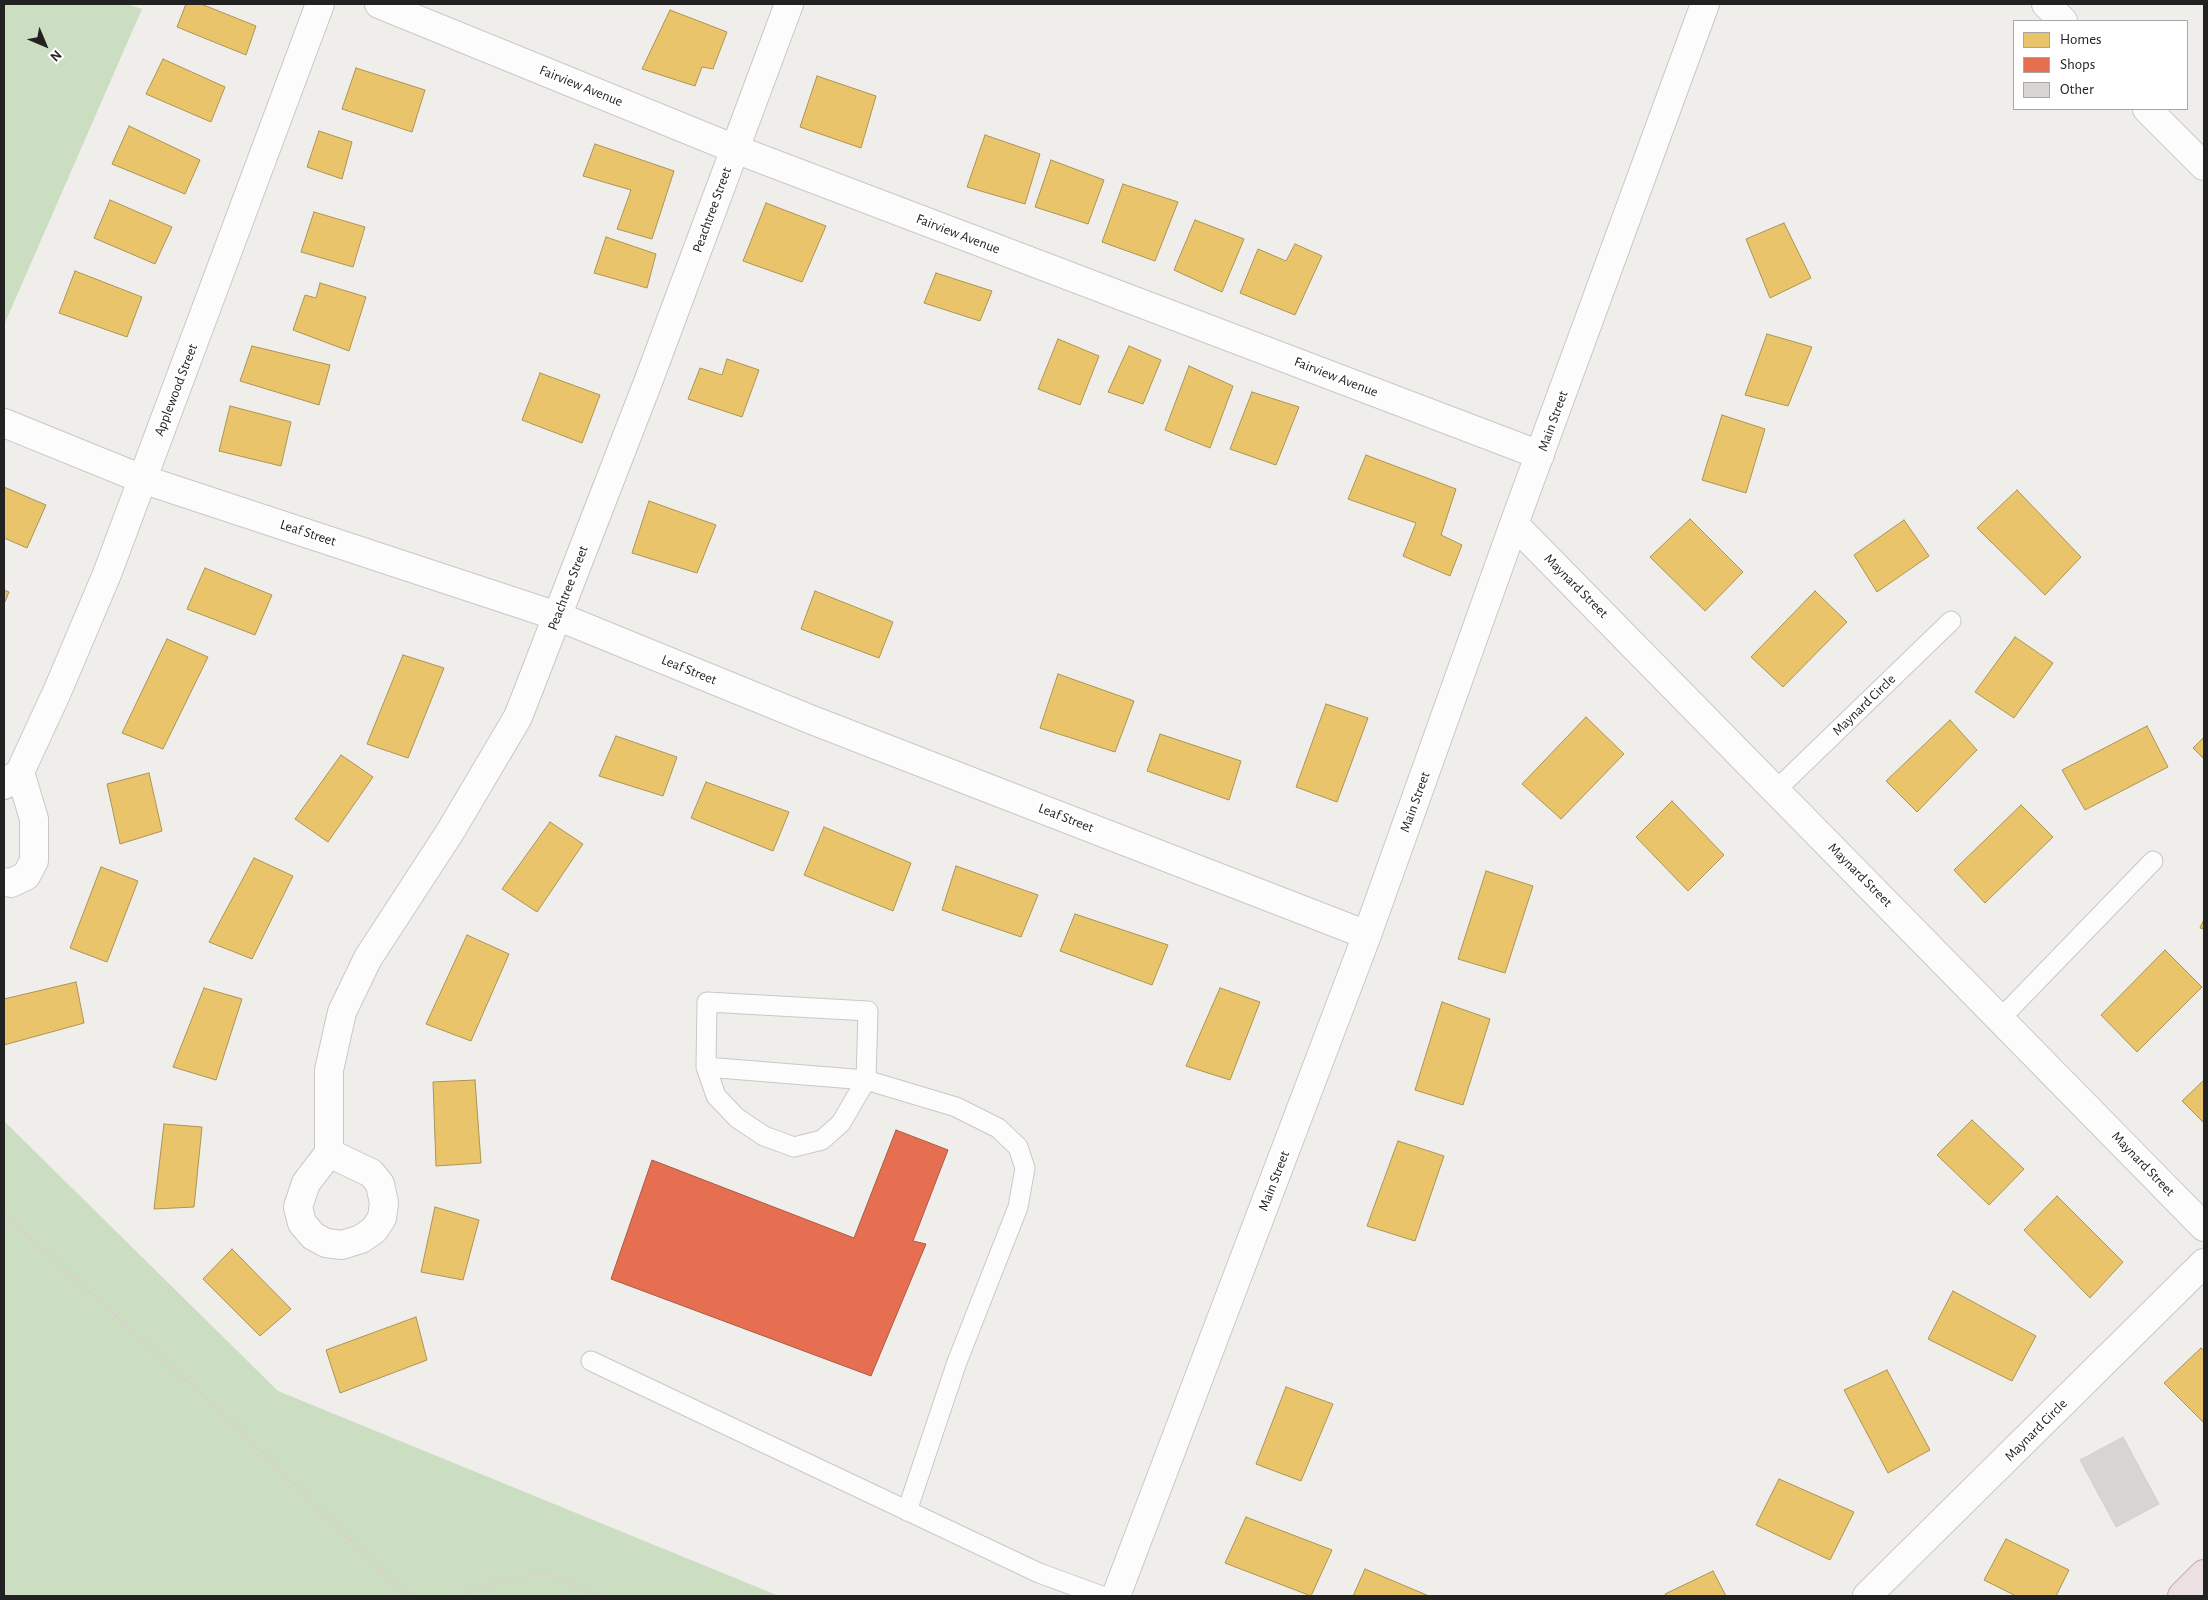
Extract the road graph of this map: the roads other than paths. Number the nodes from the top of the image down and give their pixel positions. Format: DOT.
graph roads {
  1 [pos="320,4"];
  2 [pos="379,4"];
  3 [pos="789,4"];
  4 [pos="1706,4"];
  5 [pos="2046,4"];
  6 [pos="2062,20"];
  7 [pos="2148,110"];
  8 [pos="735,149"];
  9 [pos="2204,166"];
  10 [pos="4,423"];
  11 [pos="1540,455"];
  12 [pos="142,479"];
  13 [pos="1514,524"];
  14 [pos="557,616"];
  15 [pos="1951,621"];
  16 [pos="12,778"];
  17 [pos="1776,790"];
  18 [pos="2153,862"];
  19 [pos="4,882"];
  20 [pos="1367,934"];
  21 [pos="2001,1018"];
  22 [pos="706,1067"];
  23 [pos="866,1080"];
  24 [pos="329,1153"];
  25 [pos="2204,1227"];
  26 [pos="2204,1263"];
  27 [pos="591,1361"];
  28 [pos="907,1511"];
  29 [pos="2204,1574"];
  30 [pos="1102,1596"];
  31 [pos="1116,1596"];
  32 [pos="1867,1596"];
  33 [pos="2182,1596"];
  1 -- 12 [label="street, Applewood Street"];
  2 -- 8 [label="street, Fairview Avenue"];
  3 -- 8 [label="street, Peachtree Street"];
  4 -- 11 [label="street, Main Street"];
  5 -- 6 [label="street"];
  7 -- 9 [label="street"];
  8 -- 11 [label="street, Fairview Avenue"];
  8 -- 14 [label="street, Peachtree Street"];
  10 -- 12 [label="street, Leaf Street"];
  11 -- 13 [label="street, Main Street"];
  12 -- 14 [label="street, Leaf Street"];
  12 -- 16 [label="street, Applewood Street"];
  13 -- 17 [label="street, Maynard Street"];
  13 -- 20 [label="street, Main Street"];
  14 -- 20 [label="street, Leaf Street"];
  14 -- 24 [label="street, Peachtree Street"];
  15 -- 17 [label="lane, Maynard Circle"];
  16 -- 19 [label="street, Applewood Street"];
  17 -- 21 [label="street, Maynard Street"];
  18 -- 21 [label="lane"];
  20 -- 31 [label="street, Main Street"];
  21 -- 25 [label="street, Maynard Street"];
  22 -- 23 [label="lane"];
  22 -- 23 [label="lane"];
  22 -- 23 [label="lane"];
  23 -- 28 [label="lane"];
  26 -- 32 [label="street, Maynard Circle"];
  27 -- 28 [label="lane"];
  28 -- 30 [label="lane"];
  29 -- 33 [label="highway"];
}
